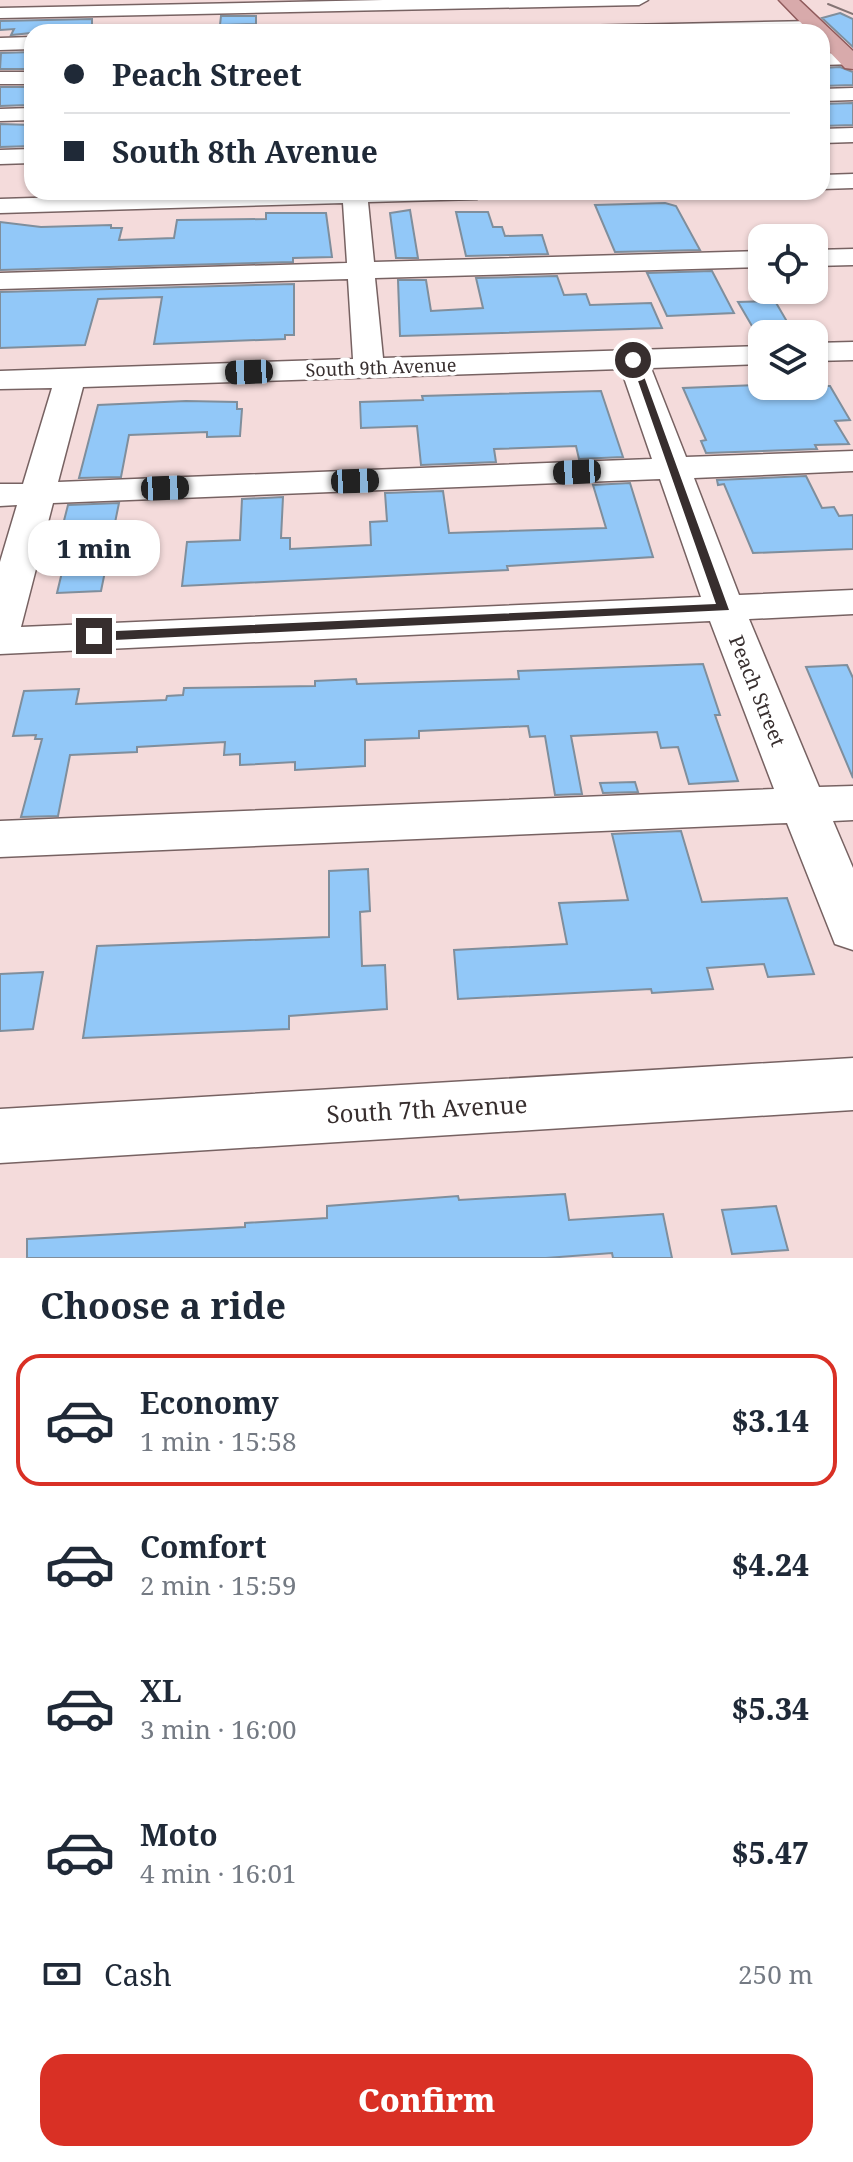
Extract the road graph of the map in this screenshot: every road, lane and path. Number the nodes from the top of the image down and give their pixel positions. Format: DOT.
graph roads {
  1 [pos="639,0"];
  2 [pos="788,0"];
  3 [pos="569,1"];
  4 [pos="178,5"];
  5 [pos="378,8"];
  6 [pos="0,13"];
  7 [pos="583,24"];
  8 [pos="813,24"];
  9 [pos="830,41"];
  10 [pos="24,43"];
  11 [pos="0,44"];
  12 [pos="830,60"];
  13 [pos="850,61"];
  14 [pos="0,78"];
  15 [pos="24,78"];
  16 [pos="853,94"];
  17 [pos="830,95"];
  18 [pos="24,114"];
  19 [pos="0,115"];
  20 [pos="853,135"];
  21 [pos="830,136"];
  22 [pos="24,156"];
  23 [pos="0,157"];
  24 [pos="853,181"];
  25 [pos="830,182"];
  26 [pos="83,200"];
  27 [pos="355,200"];
  28 [pos="0,206"];
  29 [pos="853,257"];
  30 [pos="828,258"];
  31 [pos="748,259"];
  32 [pos="361,271"];
  33 [pos="0,281"];
  34 [pos="853,351"];
  35 [pos="828,352"];
  36 [pos="748,356"];
  37 [pos="633,360"];
  38 [pos="369,368"];
  39 [pos="70,378"];
  40 [pos="0,380"];
  41 [pos="853,461"];
  42 [pos="672,468"];
  43 [pos="38,494"];
  44 [pos="0,495"];
  45 [pos="853,602"];
  46 [pos="724,607"];
  47 [pos="0,630"];
  48 [pos="0,641"];
  49 [pos="853,803"];
  50 [pos="804,806"];
  51 [pos="0,839"];
  52 [pos="853,929"];
  53 [pos="853,1084"];
  54 [pos="0,1136"];
  1 -- 3 [label="street"];
  2 -- 8 [label="main road"];
  3 -- 5 [label="street"];
  3 -- 7 [label="street"];
  4 -- 5 [label="street"];
  4 -- 6 [label="street"];
  9 -- 13 [label="main road"];
  10 -- 11 [label="street"];
  12 -- 13 [label="street"];
  14 -- 15 [label="street"];
  16 -- 17 [label="street"];
  18 -- 19 [label="street"];
  20 -- 21 [label="street"];
  22 -- 23 [label="street"];
  24 -- 25 [label="street"];
  26 -- 28 [label="street"];
  27 -- 32 [label="street"];
  29 -- 30 [label="street"];
  31 -- 32 [label="street"];
  32 -- 33 [label="street"];
  32 -- 38 [label="street"];
  34 -- 35 [label="street"];
  36 -- 37 [label="street, South 9th Avenue"];
  37 -- 38 [label="street, South 9th Avenue"];
  37 -- 42 [label="street, Peach Street"];
  38 -- 39 [label="street, South 9th Avenue"];
  39 -- 40 [label="street, South 9th Avenue"];
  39 -- 43 [label="street"];
  41 -- 42 [label="street"];
  42 -- 43 [label="street"];
  42 -- 46 [label="street, Peach Street"];
  43 -- 44 [label="street"];
  43 -- 47 [label="street"];
  45 -- 46 [label="street"];
  46 -- 48 [label="street"];
  46 -- 50 [label="street, Peach Street"];
  49 -- 50 [label="street"];
  50 -- 51 [label="street"];
  50 -- 52 [label="street, Peach Street"];
  53 -- 54 [label="street, South 7th Avenue"];
}
